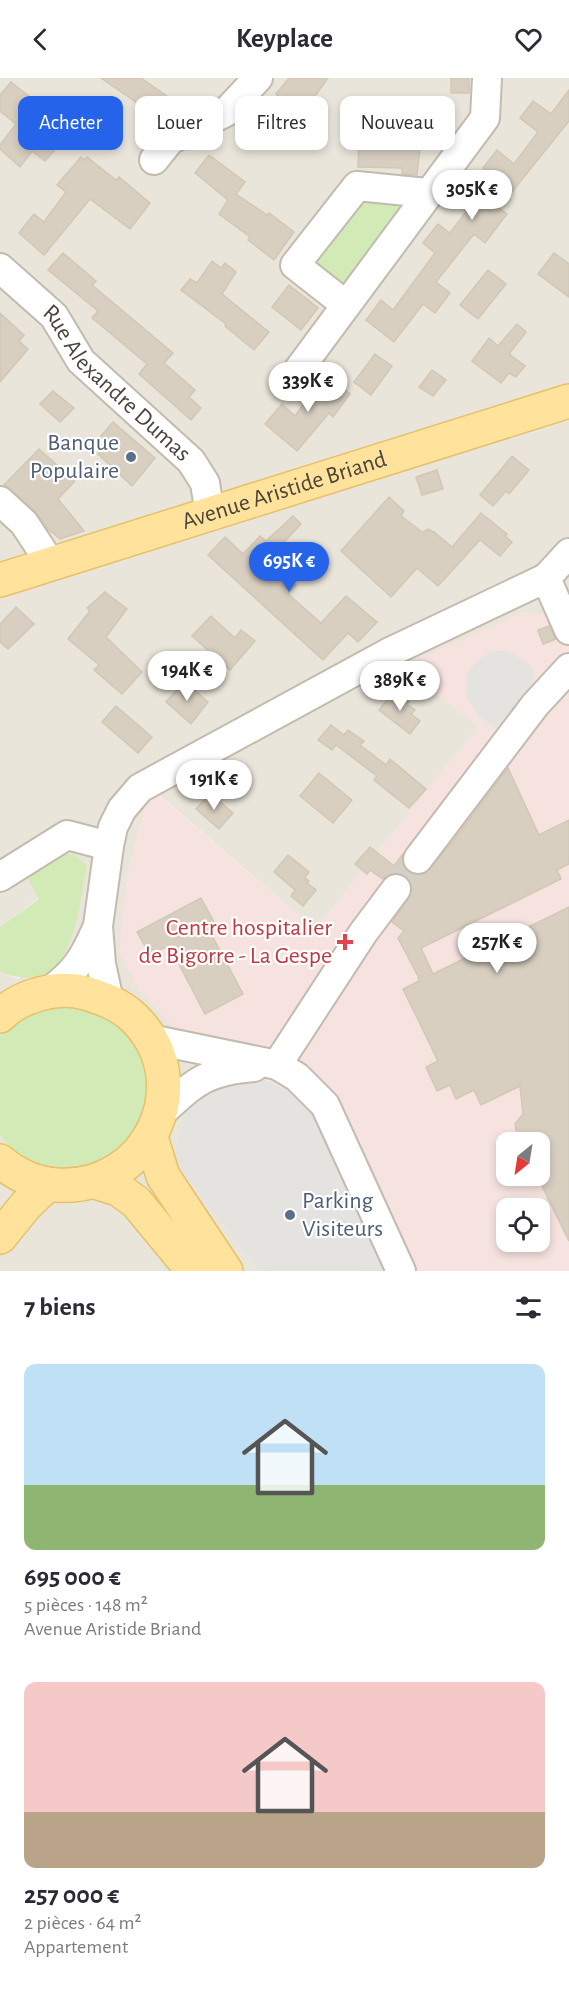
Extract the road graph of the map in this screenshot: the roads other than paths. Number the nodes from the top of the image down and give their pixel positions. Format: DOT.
graph roads {
  1 [pos="258,78"];
  2 [pos="487,78"];
  3 [pos="154,160"];
  4 [pos="427,194"];
  5 [pos="0,268"];
  6 [pos="346,305"];
  7 [pos="296,373"];
  8 [pos="569,401"];
  9 [pos="0,501"];
  10 [pos="210,514"];
  11 [pos="569,553"];
  12 [pos="51,564"];
  13 [pos="546,578"];
  14 [pos="0,580"];
  15 [pos="569,630"];
  16 [pos="569,668"];
  17 [pos="109,846"];
  18 [pos="418,859"];
  19 [pos="0,877"];
  20 [pos="396,889"];
  21 [pos="98,926"];
  22 [pos="17,1000"];
  23 [pos="109,1001"];
  24 [pos="150,1039"];
  25 [pos="277,1065"];
  26 [pos="156,1125"];
  27 [pos="0,1165"];
  28 [pos="95,1182"];
  29 [pos="48,1184"];
  30 [pos="0,1237"];
  31 [pos="194,1271"];
  32 [pos="226,1271"];
  33 [pos="401,1271"];
  1 -- 3 [label="street"];
  2 -- 4 [label="street"];
  4 -- 6 [label="street"];
  4 -- 6 [label="street"];
  5 -- 10 [label="street, Rue Alexandre Dumas"];
  6 -- 7 [label="street"];
  8 -- 10 [label="main road, Avenue Aristide Briand"];
  9 -- 12 [label="street"];
  10 -- 12 [label="main road, Avenue Aristide Briand"];
  11 -- 13 [label="street"];
  12 -- 14 [label="main road, Avenue Aristide Briand"];
  13 -- 15 [label="street"];
  13 -- 17 [label="street"];
  16 -- 18 [label="street"];
  17 -- 19 [label="street"];
  17 -- 21 [label="street"];
  20 -- 25 [label="street"];
  21 -- 22 [label="street"];
  21 -- 23 [label="street"];
  22 -- 23 [label="main road"];
  23 -- 24 [label="main road"];
  24 -- 25 [label="street"];
  24 -- 26 [label="main road"];
  25 -- 26 [label="street"];
  25 -- 33 [label="street"];
  26 -- 28 [label="main road"];
  26 -- 32 [label="main road"];
  27 -- 29 [label="main road"];
  28 -- 29 [label="main road"];
  28 -- 31 [label="main road"];
  29 -- 30 [label="main road"];
}
